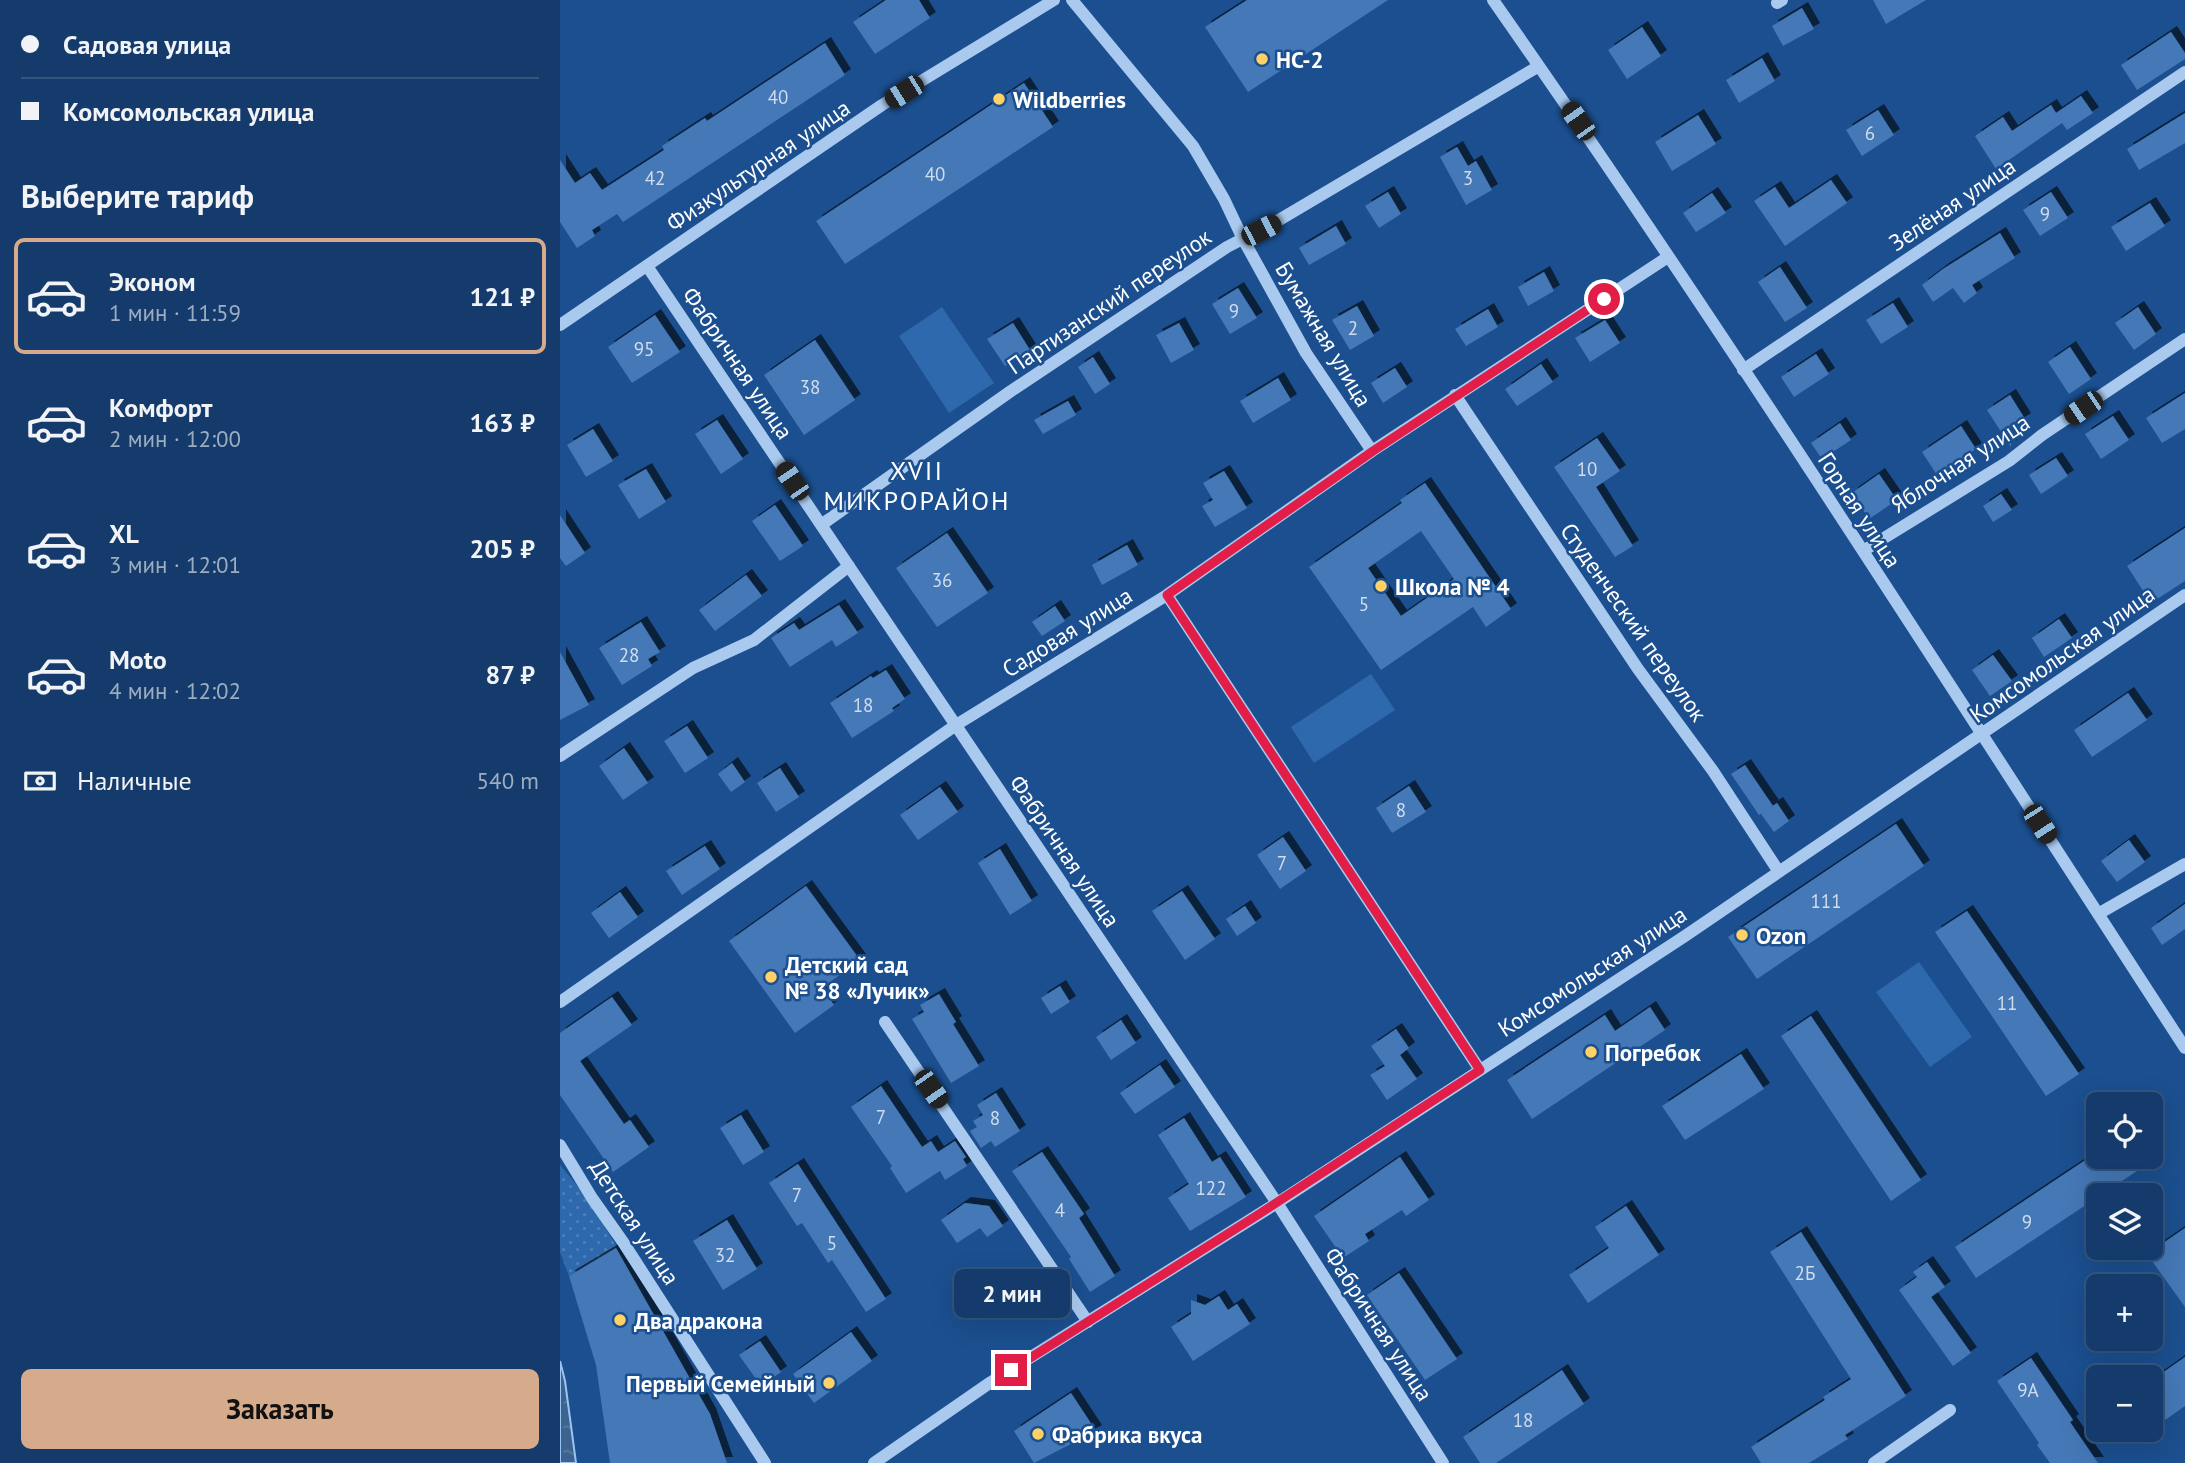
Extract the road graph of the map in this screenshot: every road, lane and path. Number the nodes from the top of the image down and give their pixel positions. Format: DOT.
graph roads {
  1 [pos="1054,0"];
  2 [pos="1072,0"];
  3 [pos="1493,0"];
  4 [pos="1539,66"];
  5 [pos="2185,72"];
  6 [pos="1243,239"];
  7 [pos="1668,257"];
  8 [pos="647,266"];
  9 [pos="560,325"];
  10 [pos="2185,339"];
  11 [pos="1743,370"];
  12 [pos="1455,395"];
  13 [pos="1373,451"];
  14 [pos="821,525"];
  15 [pos="1863,551"];
  16 [pos="849,566"];
  17 [pos="1167,595"];
  18 [pos="2185,595"];
  19 [pos="956,725"];
  20 [pos="1982,734"];
  21 [pos="560,755"];
  22 [pos="2185,864"];
  23 [pos="1779,872"];
  24 [pos="2098,914"];
  25 [pos="560,1002"];
  26 [pos="885,1021"];
  27 [pos="2185,1048"];
  28 [pos="1480,1070"];
  29 [pos="560,1145"];
  30 [pos="1277,1203"];
  31 [pos="1088,1322"];
  32 [pos="1950,1410"];
  33 [pos="765,1463"];
  34 [pos="874,1463"];
  35 [pos="1443,1463"];
  36 [pos="1874,1463"];
  1 -- 8 [label="street, Физкультурная улица"];
  2 -- 6 [label="street, Бумажная улица"];
  3 -- 4 [label="street, Горная улица"];
  4 -- 6 [label="street, Партизанский переулок"];
  4 -- 7 [label="street, Горная улица"];
  5 -- 11 [label="street, Зелёная улица"];
  6 -- 13 [label="street, Бумажная улица"];
  6 -- 14 [label="street, Партизанский переулок"];
  7 -- 11 [label="street, Горная улица"];
  7 -- 12 [label="street, Садовая улица"];
  8 -- 9 [label="street, Физкультурная улица"];
  8 -- 14 [label="street, Фабричная улица"];
  10 -- 15 [label="street, Яблочная улица"];
  11 -- 15 [label="street, Горная улица"];
  12 -- 13 [label="street, Садовая улица"];
  12 -- 23 [label="street, Студенческий переулок"];
  13 -- 17 [label="street, Садовая улица"];
  14 -- 16 [label="street, Фабричная улица"];
  15 -- 20 [label="street, Горная улица"];
  16 -- 19 [label="street, Фабричная улица"];
  16 -- 21 [label="street"];
  17 -- 19 [label="street, Садовая улица"];
  17 -- 28 [label="street"];
  18 -- 20 [label="street, Комсомольская улица"];
  19 -- 25 [label="street, Садовая улица"];
  19 -- 30 [label="street, Фабричная улица"];
  20 -- 23 [label="street, Комсомольская улица"];
  20 -- 24 [label="street, Горная улица"];
  22 -- 24 [label="street"];
  23 -- 28 [label="street, Комсомольская улица"];
  24 -- 27 [label="street, Горная улица"];
  26 -- 31 [label="street"];
  28 -- 30 [label="street, Комсомольская улица"];
  29 -- 33 [label="street, Детская улица"];
  30 -- 31 [label="street, Комсомольская улица"];
  30 -- 35 [label="street, Фабричная улица"];
  31 -- 34 [label="street, Комсомольская улица"];
  32 -- 36 [label="street"];
}
